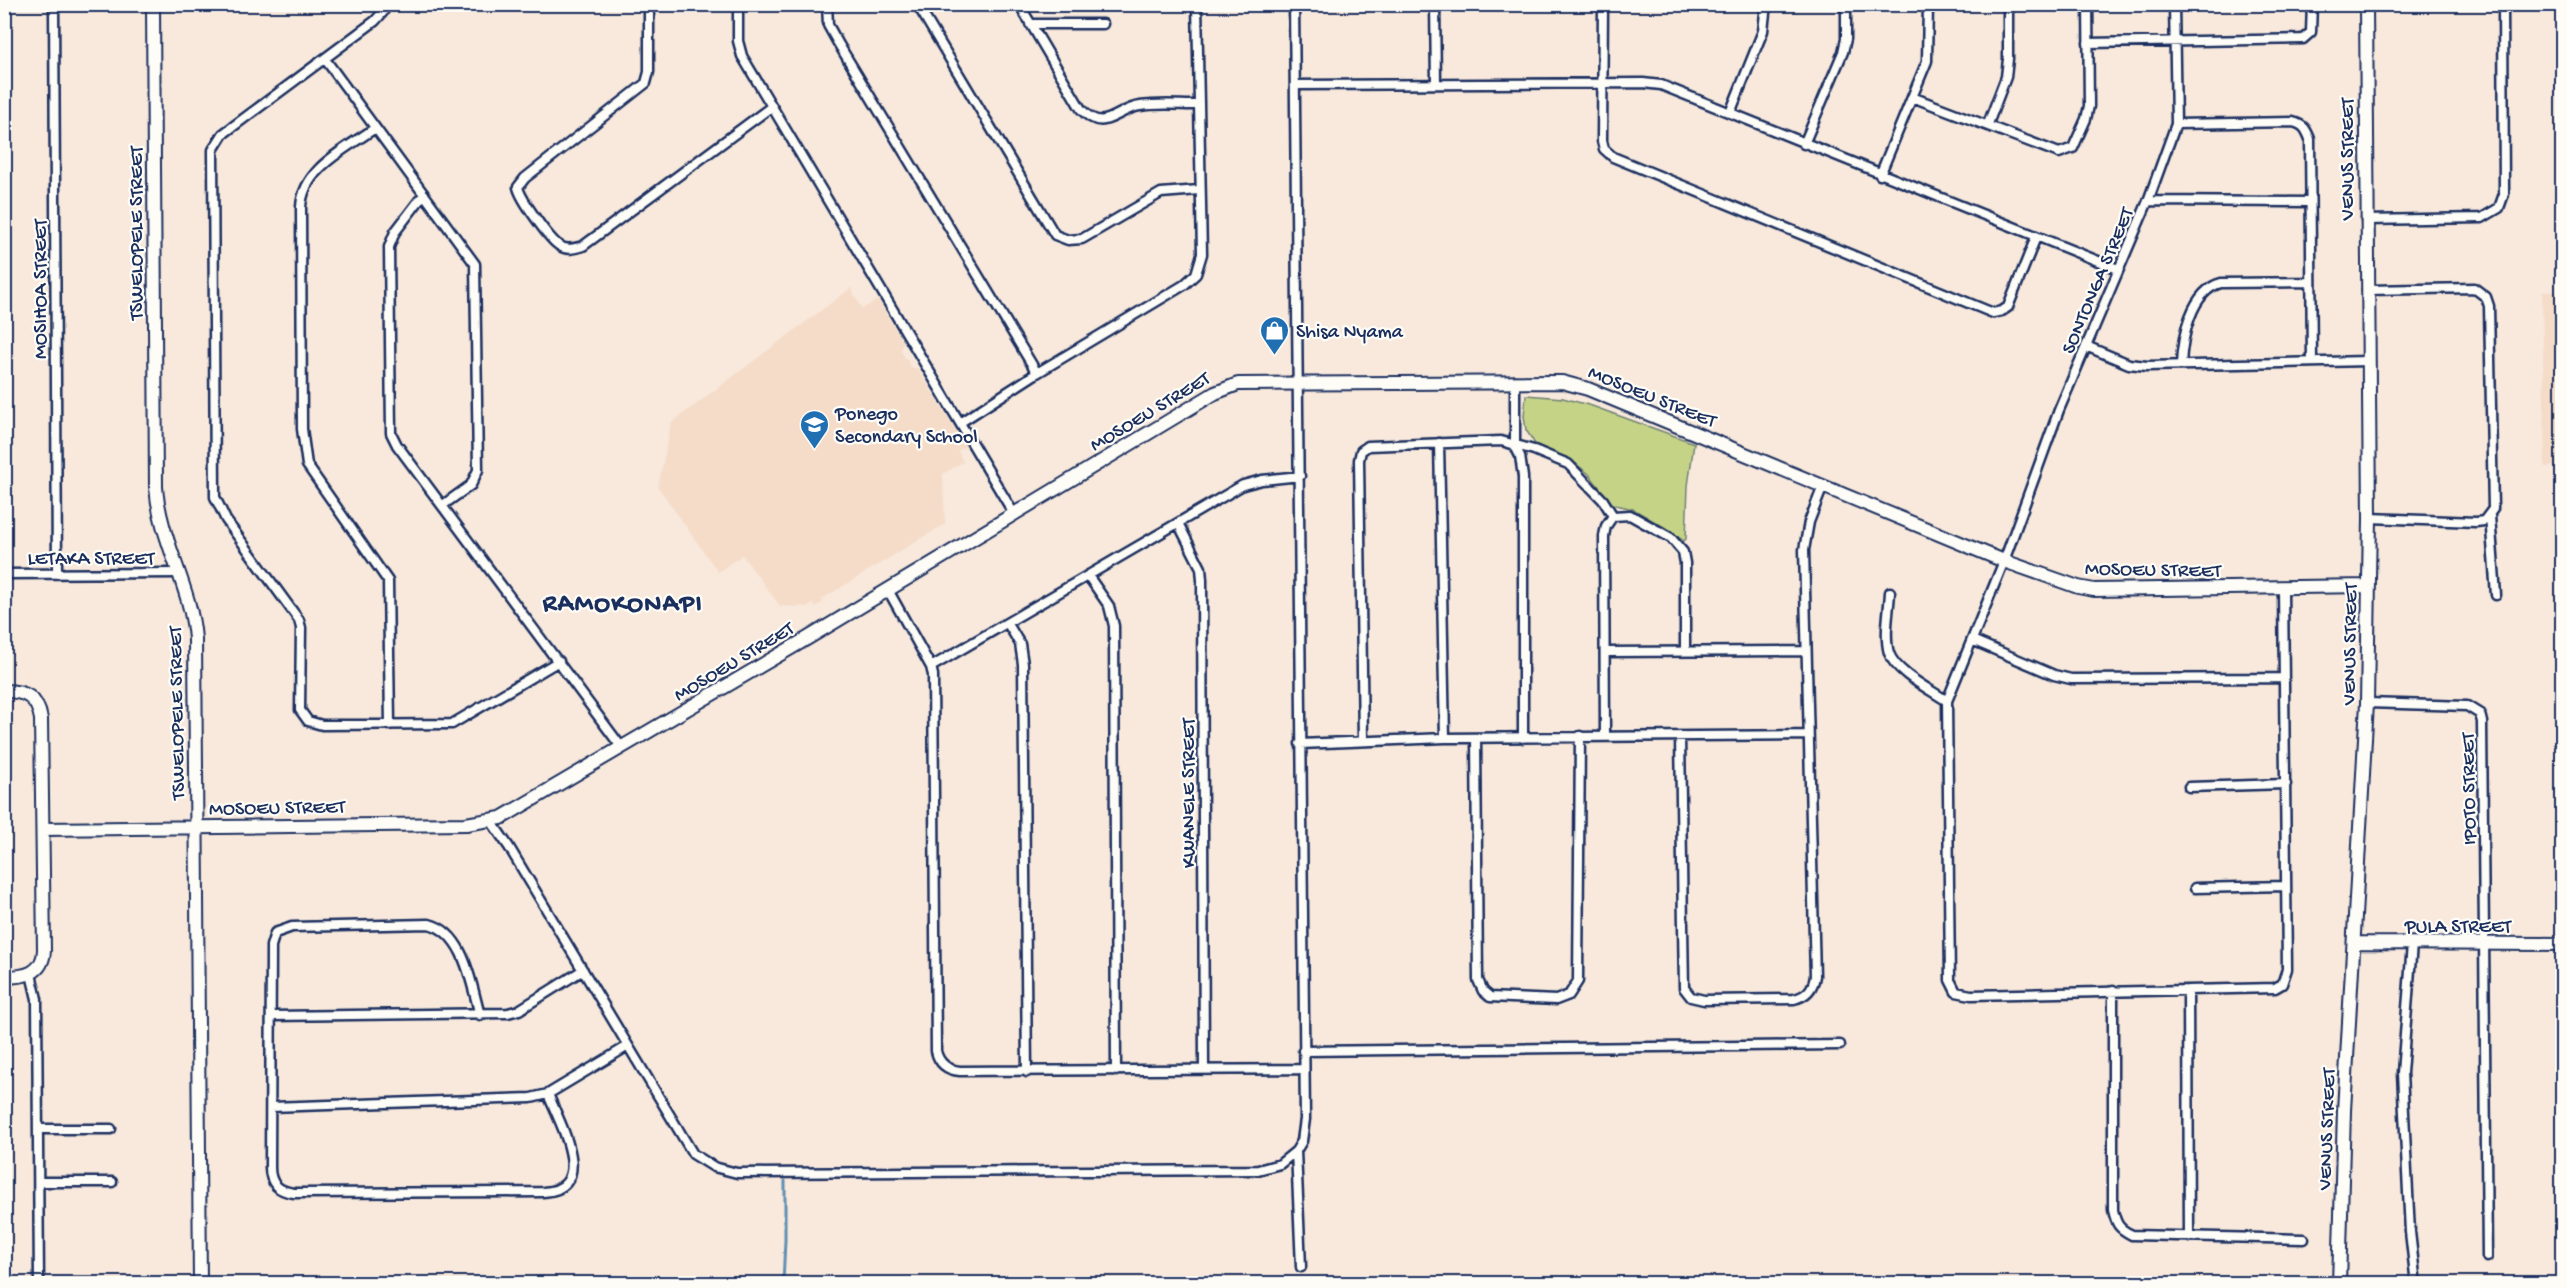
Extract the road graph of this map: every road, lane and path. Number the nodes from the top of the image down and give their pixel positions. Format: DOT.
graph roads {
  1 [pos="54,4"];
  2 [pos="153,4"];
  3 [pos="386,4"];
  4 [pos="649,4"];
  5 [pos="738,4"];
  6 [pos="827,4"];
  7 [pos="917,4"];
  8 [pos="1019,4"];
  9 [pos="1197,4"];
  10 [pos="1294,4"];
  11 [pos="1436,4"];
  12 [pos="1603,4"];
  13 [pos="1766,4"];
  14 [pos="1846,4"];
  15 [pos="1928,4"];
  16 [pos="2008,4"];
  17 [pos="2088,4"];
  18 [pos="2174,4"];
  19 [pos="2312,4"];
  20 [pos="2366,4"];
  21 [pos="2503,4"];
  22 [pos="1030,24"];
  23 [pos="1103,24"];
  24 [pos="2175,42"];
  25 [pos="2088,43"];
  26 [pos="325,59"];
  27 [pos="1436,84"];
  28 [pos="1602,84"];
  29 [pos="1295,86"];
  30 [pos="1912,97"];
  31 [pos="1197,105"];
  32 [pos="771,107"];
  33 [pos="1730,113"];
  34 [pos="1988,124"];
  35 [pos="2176,124"];
  36 [pos="375,128"];
  37 [pos="1804,144"];
  38 [pos="1880,175"];
  39 [pos="1199,190"];
  40 [pos="424,194"];
  41 [pos="2148,201"];
  42 [pos="2310,202"];
  43 [pos="2366,220"];
  44 [pos="2036,237"];
  45 [pos="2118,269"];
  46 [pos="2311,282"];
  47 [pos="2367,290"];
  48 [pos="2086,346"];
  49 [pos="2368,361"];
  50 [pos="2312,362"];
  51 [pos="2181,365"];
  52 [pos="1036,372"];
  53 [pos="1515,381"];
  54 [pos="1299,383"];
  55 [pos="961,422"];
  56 [pos="1439,443"];
  57 [pos="1515,446"];
  58 [pos="1300,476"];
  59 [pos="1823,486"];
  60 [pos="443,505"];
  61 [pos="1014,514"];
  62 [pos="1613,516"];
  63 [pos="2490,516"];
  64 [pos="2370,518"];
  65 [pos="1178,522"];
  66 [pos="2004,561"];
  67 [pos="179,573"];
  68 [pos="4,574"];
  69 [pos="57,574"];
  70 [pos="1089,577"];
  71 [pos="2369,586"];
  72 [pos="2283,589"];
  73 [pos="888,590"];
  74 [pos="1890,592"];
  75 [pos="2496,595"];
  76 [pos="1008,624"];
  77 [pos="1972,640"];
  78 [pos="1685,651"];
  79 [pos="1806,651"];
  80 [pos="1606,652"];
  81 [pos="559,661"];
  82 [pos="931,667"];
  83 [pos="2284,678"];
  84 [pos="4,691"];
  85 [pos="1947,701"];
  86 [pos="2367,703"];
  87 [pos="390,725"];
  88 [pos="1808,735"];
  89 [pos="1580,736"];
  90 [pos="1605,736"];
  91 [pos="1680,737"];
  92 [pos="1445,738"];
  93 [pos="1476,738"];
  94 [pos="1523,738"];
  95 [pos="1363,740"];
  96 [pos="1300,744"];
  97 [pos="622,748"];
  98 [pos="2286,784"];
  99 [pos="2189,787"];
  100 [pos="491,821"];
  101 [pos="196,827"];
  102 [pos="43,829"];
  103 [pos="2286,886"];
  104 [pos="2195,888"];
  105 [pos="2354,943"];
  106 [pos="2412,944"];
  107 [pos="2562,944"];
  108 [pos="2485,945"];
  109 [pos="583,970"];
  110 [pos="31,975"];
  111 [pos="4,977"];
  112 [pos="2113,990"];
  113 [pos="2188,990"];
  114 [pos="480,1015"];
  115 [pos="272,1016"];
  116 [pos="1840,1045"];
  117 [pos="628,1046"];
  118 [pos="1303,1051"];
  119 [pos="1204,1069"];
  120 [pos="1304,1069"];
  121 [pos="1116,1071"];
  122 [pos="1027,1072"];
  123 [pos="548,1094"];
  124 [pos="271,1107"];
  125 [pos="39,1129"];
  126 [pos="111,1129"];
  127 [pos="1296,1151"];
  128 [pos="39,1182"];
  129 [pos="112,1182"];
  130 [pos="2189,1237"];
  131 [pos="2304,1239"];
  132 [pos="2487,1257"];
  133 [pos="1301,1267"];
  134 [pos="39,1284"];
  135 [pos="200,1284"];
  136 [pos="2339,1284"];
  137 [pos="2416,1284"];
  1 -- 69 [label="street, MOSIHOA STREET"];
  2 -- 67 [label="street, TSWELOPELE STREET"];
  3 -- 26 [label="street"];
  4 -- 32 [label="street"];
  5 -- 32 [label="street"];
  6 -- 52 [label="street"];
  7 -- 39 [label="street"];
  8 -- 22 [label="street"];
  9 -- 31 [label="street"];
  10 -- 29 [label="street"];
  11 -- 27 [label="street"];
  12 -- 28 [label="street"];
  13 -- 33 [label="street"];
  14 -- 37 [label="street"];
  15 -- 30 [label="street"];
  16 -- 34 [label="street"];
  17 -- 25 [label="street"];
  18 -- 24 [label="street, SONTONGA STREET"];
  19 -- 24 [label="street"];
  20 -- 43 [label="street, VENUS STREET"];
  21 -- 43 [label="street"];
  22 -- 23 [label="street"];
  22 -- 31 [label="street"];
  24 -- 25 [label="street"];
  24 -- 35 [label="street, SONTONGA STREET"];
  25 -- 34 [label="street"];
  26 -- 36 [label="street"];
  26 -- 87 [label="street"];
  27 -- 28 [label="street"];
  27 -- 29 [label="street"];
  28 -- 33 [label="street"];
  28 -- 44 [label="street"];
  29 -- 54 [label="street"];
  30 -- 34 [label="street"];
  30 -- 38 [label="street"];
  31 -- 39 [label="street"];
  32 -- 55 [label="street"];
  33 -- 37 [label="street"];
  35 -- 41 [label="street, SONTONGA STREET"];
  35 -- 42 [label="street"];
  36 -- 40 [label="street"];
  36 -- 87 [label="street"];
  37 -- 38 [label="street"];
  38 -- 44 [label="street"];
  39 -- 52 [label="street"];
  40 -- 60 [label="street"];
  40 -- 60 [label="street"];
  41 -- 42 [label="street"];
  41 -- 45 [label="street, SONTONGA STREET"];
  42 -- 46 [label="street"];
  43 -- 47 [label="street, VENUS STREET"];
  44 -- 45 [label="street"];
  45 -- 48 [label="street, SONTONGA STREET"];
  46 -- 50 [label="street"];
  46 -- 51 [label="street"];
  47 -- 49 [label="street, VENUS STREET"];
  47 -- 63 [label="street"];
  48 -- 51 [label="street"];
  48 -- 66 [label="street, SONTONGA STREET"];
  49 -- 50 [label="street"];
  49 -- 64 [label="street, VENUS STREET"];
  50 -- 51 [label="street"];
  52 -- 55 [label="street"];
  53 -- 54 [label="street, MOSOEU STREET"];
  53 -- 57 [label="street"];
  53 -- 59 [label="street, MOSOEU STREET"];
  54 -- 58 [label="street"];
  54 -- 61 [label="street, MOSOEU STREET"];
  55 -- 61 [label="street"];
  56 -- 57 [label="street"];
  56 -- 92 [label="street"];
  56 -- 95 [label="street"];
  57 -- 62 [label="street"];
  57 -- 94 [label="street"];
  58 -- 65 [label="street"];
  58 -- 96 [label="street"];
  59 -- 66 [label="street, MOSOEU STREET"];
  59 -- 79 [label="street"];
  60 -- 81 [label="street"];
  61 -- 73 [label="street, MOSOEU STREET"];
  62 -- 78 [label="street"];
  62 -- 80 [label="street"];
  63 -- 64 [label="street"];
  63 -- 75 [label="street"];
  64 -- 71 [label="street, VENUS STREET"];
  65 -- 70 [label="street"];
  65 -- 119 [label="street, KWANELE STREET"];
  66 -- 72 [label="street, MOSOEU STREET"];
  66 -- 77 [label="street, SONTONGA STREET"];
  67 -- 69 [label="street, LETAKA STREET"];
  67 -- 101 [label="street, TSWELOPELE STREET"];
  68 -- 69 [label="street, LETAKA STREET"];
  70 -- 76 [label="street"];
  70 -- 121 [label="street"];
  71 -- 72 [label="street, MOSOEU STREET"];
  71 -- 86 [label="street, VENUS STREET"];
  72 -- 83 [label="street"];
  73 -- 82 [label="street"];
  73 -- 97 [label="street, MOSOEU STREET"];
  74 -- 85 [label="street"];
  76 -- 82 [label="street"];
  76 -- 122 [label="street"];
  77 -- 83 [label="street"];
  77 -- 85 [label="street, SONTONGA STREET"];
  78 -- 79 [label="street"];
  78 -- 80 [label="street"];
  79 -- 88 [label="street"];
  80 -- 90 [label="street"];
  81 -- 87 [label="street"];
  81 -- 97 [label="street"];
  82 -- 122 [label="street"];
  83 -- 98 [label="street"];
  84 -- 102 [label="street"];
  85 -- 112 [label="street"];
  86 -- 105 [label="street, VENUS STREET"];
  86 -- 108 [label="street, IPOTO STREET"];
  88 -- 91 [label="street"];
  88 -- 91 [label="street"];
  89 -- 90 [label="street"];
  89 -- 93 [label="street"];
  89 -- 94 [label="street"];
  90 -- 91 [label="street"];
  92 -- 93 [label="street"];
  92 -- 95 [label="street"];
  93 -- 94 [label="street"];
  95 -- 96 [label="street"];
  96 -- 118 [label="street"];
  97 -- 100 [label="street, MOSOEU STREET"];
  98 -- 99 [label="street"];
  98 -- 103 [label="street"];
  100 -- 101 [label="street, MOSOEU STREET"];
  100 -- 109 [label="street"];
  101 -- 102 [label="street, MOSOEU STREET"];
  101 -- 135 [label="street, TSWELOPELE STREET"];
  102 -- 110 [label="street"];
  103 -- 104 [label="street"];
  103 -- 113 [label="street"];
  105 -- 106 [label="street, PULA STREET"];
  105 -- 136 [label="street, VENUS STREET"];
  106 -- 108 [label="street, PULA STREET"];
  106 -- 137 [label="street"];
  107 -- 108 [label="street, PULA STREET"];
  108 -- 132 [label="street"];
  109 -- 114 [label="street"];
  109 -- 117 [label="street"];
  110 -- 111 [label="street"];
  110 -- 125 [label="street"];
  112 -- 113 [label="street"];
  112 -- 130 [label="street"];
  113 -- 130 [label="street"];
  114 -- 115 [label="street"];
  114 -- 115 [label="street"];
  115 -- 124 [label="street"];
  116 -- 118 [label="street"];
  117 -- 123 [label="street"];
  117 -- 127 [label="street"];
  118 -- 120 [label="street"];
  119 -- 120 [label="street"];
  119 -- 121 [label="street"];
  120 -- 127 [label="street"];
  121 -- 122 [label="street"];
  123 -- 124 [label="street"];
  123 -- 124 [label="street"];
  125 -- 126 [label="street"];
  125 -- 128 [label="street"];
  127 -- 133 [label="street"];
  128 -- 129 [label="street"];
  128 -- 134 [label="street"];
  130 -- 131 [label="street"];
}
